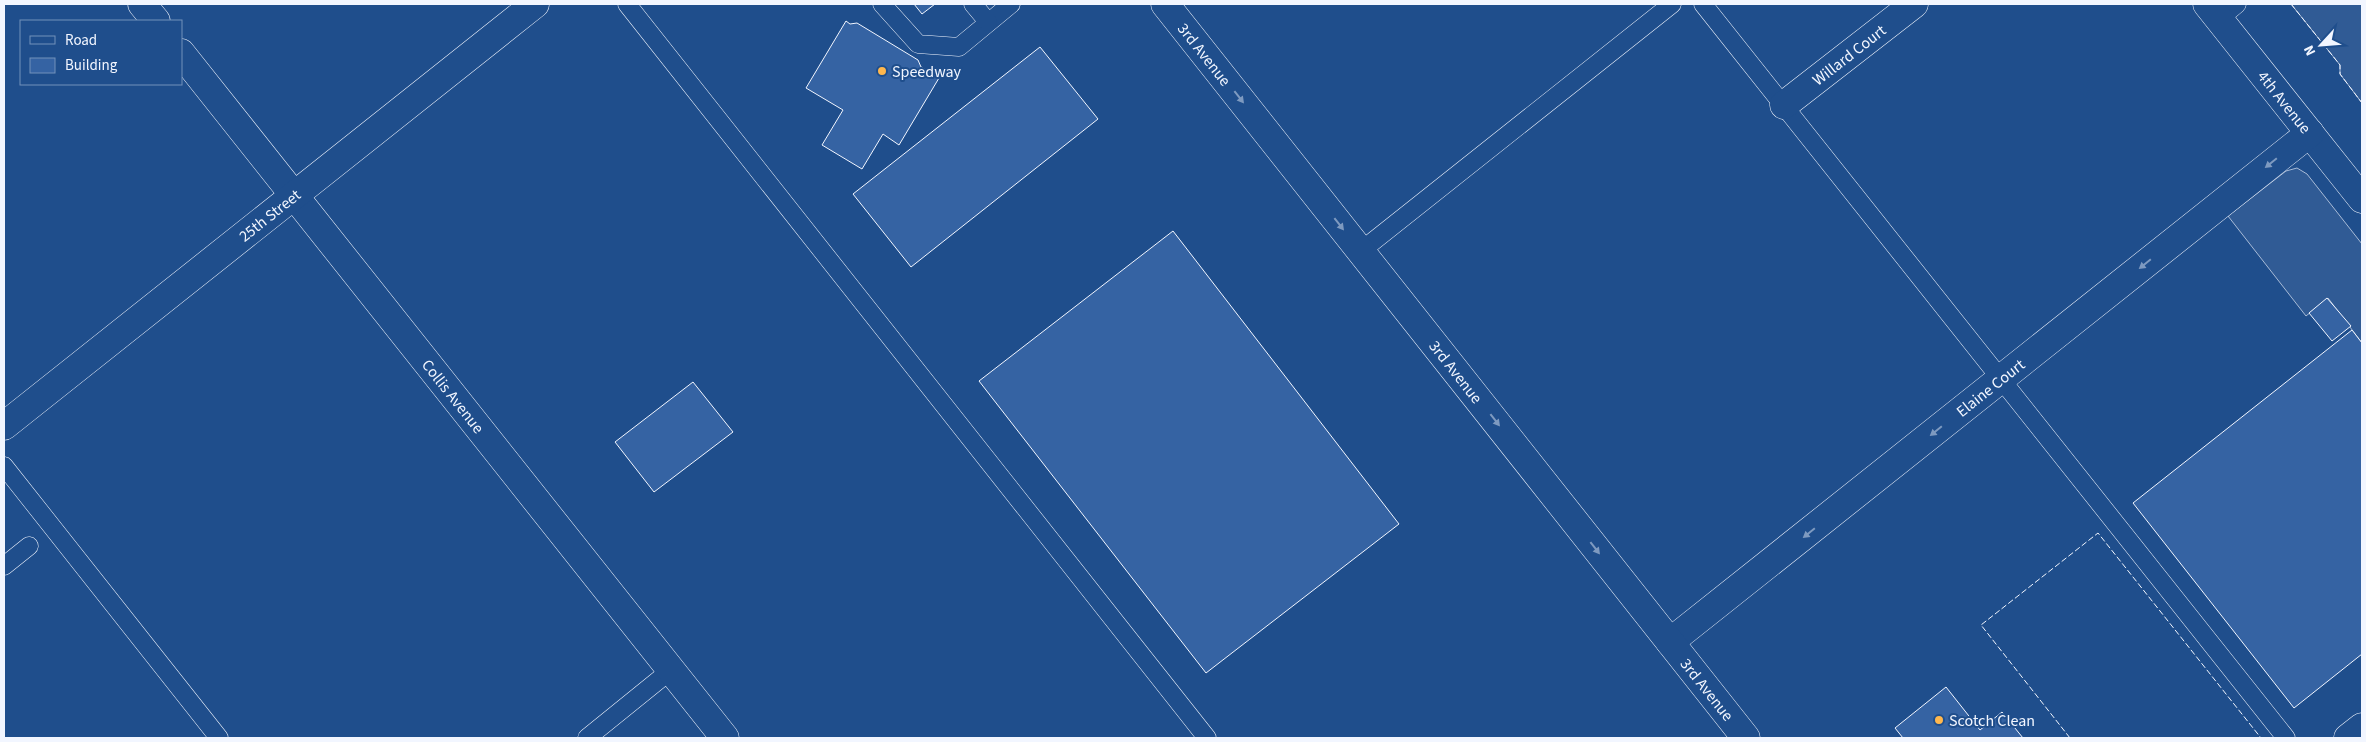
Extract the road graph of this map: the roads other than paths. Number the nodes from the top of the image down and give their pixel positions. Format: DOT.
graph roads {
  1 [pos="142,4"];
  2 [pos="535,4"];
  3 [pos="627,4"];
  4 [pos="882,4"];
  5 [pos="973,4"];
  6 [pos="1011,4"];
  7 [pos="1165,4"];
  8 [pos="1672,4"];
  9 [pos="1704,4"];
  10 [pos="1914,4"];
  11 [pos="2221,9"];
  12 [pos="155,20"];
  13 [pos="988,22"];
  14 [pos="182,54"];
  15 [pos="1784,105"];
  16 [pos="2310,132"];
  17 [pos="294,196"];
  18 [pos="2362,199"];
  19 [pos="1360,251"];
  20 [pos="2001,380"];
  21 [pos="4,426"];
  22 [pos="4,466"];
  23 [pos="29,546"];
  24 [pos="4,566"];
  25 [pos="1670,642"];
  26 [pos="671,670"];
  27 [pos="2362,727"];
  28 [pos="219,738"];
  29 [pos="587,738"];
  30 [pos="725,738"];
  31 [pos="1208,738"];
  32 [pos="1746,738"];
  33 [pos="2286,738"];
  34 [pos="2348,738"];
  1 -- 12 [label="street"];
  2 -- 17 [label="street, 25th Street"];
  3 -- 31 [label="lane"];
  4 -- 13 [label="lane"];
  5 -- 13 [label="lane"];
  6 -- 13 [label="lane"];
  7 -- 19 [label="street, 3rd Avenue, one-way"];
  8 -- 19 [label="lane"];
  9 -- 15 [label="lane"];
  10 -- 15 [label="street, Willard Court"];
  11 -- 16 [label="street, 4th Avenue"];
  14 -- 17 [label="street, Collis Avenue"];
  15 -- 20 [label="lane"];
  16 -- 18 [label="street, 4th Avenue"];
  16 -- 20 [label="street, Elaine Court, one-way"];
  17 -- 21 [label="street, 25th Street"];
  17 -- 26 [label="street, Collis Avenue"];
  19 -- 25 [label="street, 3rd Avenue, one-way"];
  20 -- 25 [label="street, Elaine Court, one-way"];
  20 -- 33 [label="lane"];
  22 -- 28 [label="lane"];
  23 -- 24 [label="lane"];
  25 -- 32 [label="street, 3rd Avenue"];
  26 -- 29 [label="lane"];
  26 -- 30 [label="street, Collis Avenue"];
  27 -- 34 [label="street"];
}
